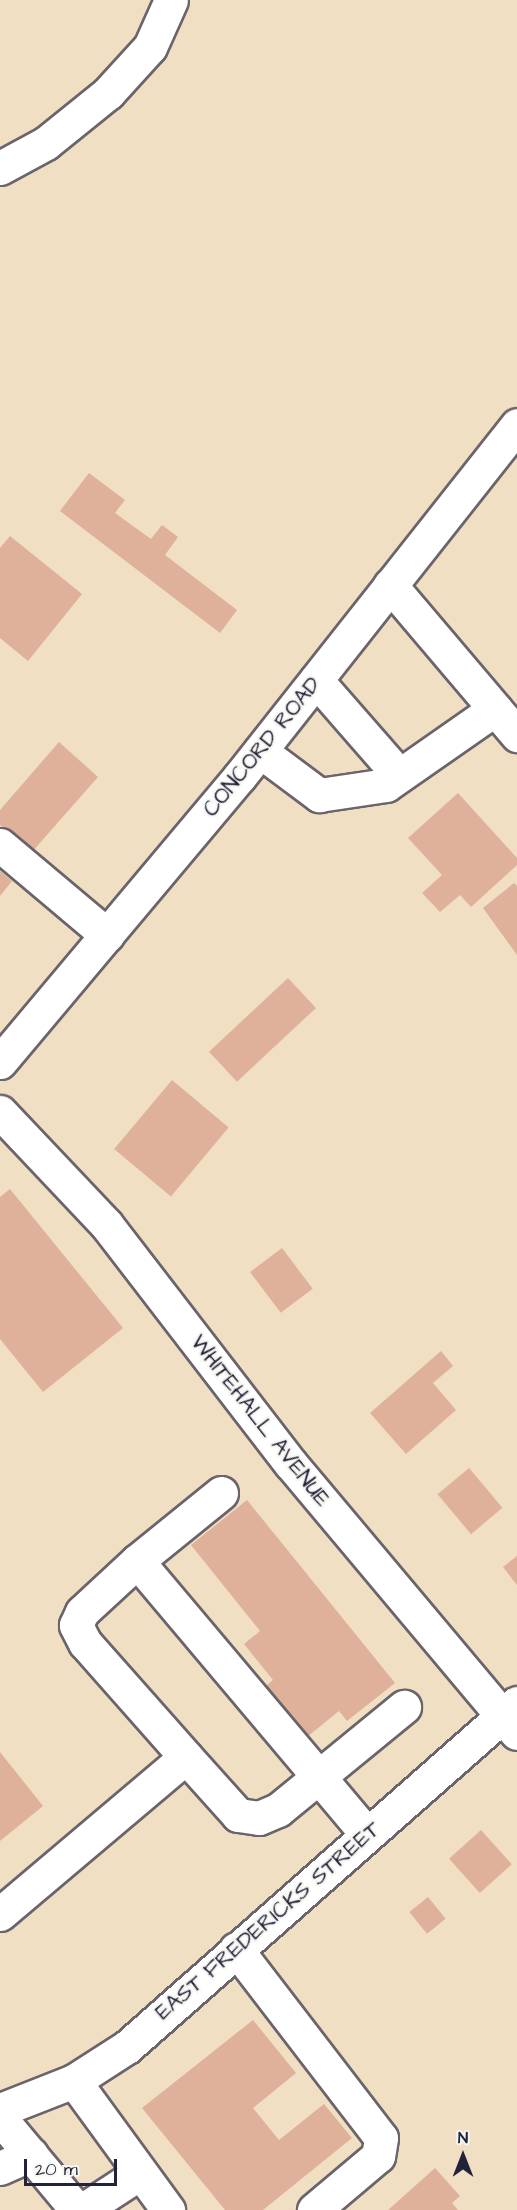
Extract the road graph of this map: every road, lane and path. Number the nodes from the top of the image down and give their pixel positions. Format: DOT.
graph roads {
  1 [pos="171,0"];
  2 [pos="0,168"];
  3 [pos="517,425"];
  4 [pos="390,585"];
  5 [pos="315,680"];
  6 [pos="495,709"];
  7 [pos="517,735"];
  8 [pos="260,751"];
  9 [pos="399,775"];
  10 [pos="0,845"];
  11 [pos="107,935"];
  12 [pos="6,1043"];
  13 [pos="0,1112"];
  14 [pos="221,1493"];
  15 [pos="137,1562"];
  16 [pos="404,1707"];
  17 [pos="512,1717"];
  18 [pos="186,1757"];
  19 [pos="317,1776"];
  20 [pos="367,1834"];
  21 [pos="0,1914"];
  22 [pos="236,1949"];
  23 [pos="74,2081"];
  24 [pos="0,2110"];
  25 [pos="0,2118"];
  26 [pos="31,2154"];
  27 [pos="0,2168"];
  28 [pos="138,2174"];
  29 [pos="77,2210"];
  30 [pos="83,2210"];
  31 [pos="168,2210"];
  32 [pos="314,2210"];
  1 -- 2 [label="street"];
  3 -- 4 [label="street, CONCORD ROAD"];
  4 -- 5 [label="street, CONCORD ROAD"];
  4 -- 6 [label="street"];
  5 -- 8 [label="street, CONCORD ROAD"];
  5 -- 9 [label="street"];
  6 -- 7 [label="street"];
  6 -- 9 [label="street"];
  8 -- 9 [label="street"];
  8 -- 11 [label="street, CONCORD ROAD"];
  10 -- 11 [label="street"];
  11 -- 12 [label="street, CONCORD ROAD"];
  13 -- 17 [label="street, WHITEHALL AVENUE"];
  14 -- 15 [label="street"];
  15 -- 18 [label="street"];
  15 -- 19 [label="street"];
  16 -- 19 [label="street"];
  17 -- 20 [label="street, EAST FREDERICKS STREET"];
  18 -- 19 [label="street"];
  18 -- 21 [label="street"];
  19 -- 20 [label="street"];
  20 -- 22 [label="street, EAST FREDERICKS STREET"];
  22 -- 23 [label="street, EAST FREDERICKS STREET"];
  22 -- 32 [label="street"];
  23 -- 24 [label="street, EAST FREDERICKS STREET"];
  23 -- 28 [label="street"];
  25 -- 26 [label="street"];
  26 -- 27 [label="street"];
  26 -- 29 [label="street"];
  28 -- 30 [label="street"];
  28 -- 31 [label="street"];
}
